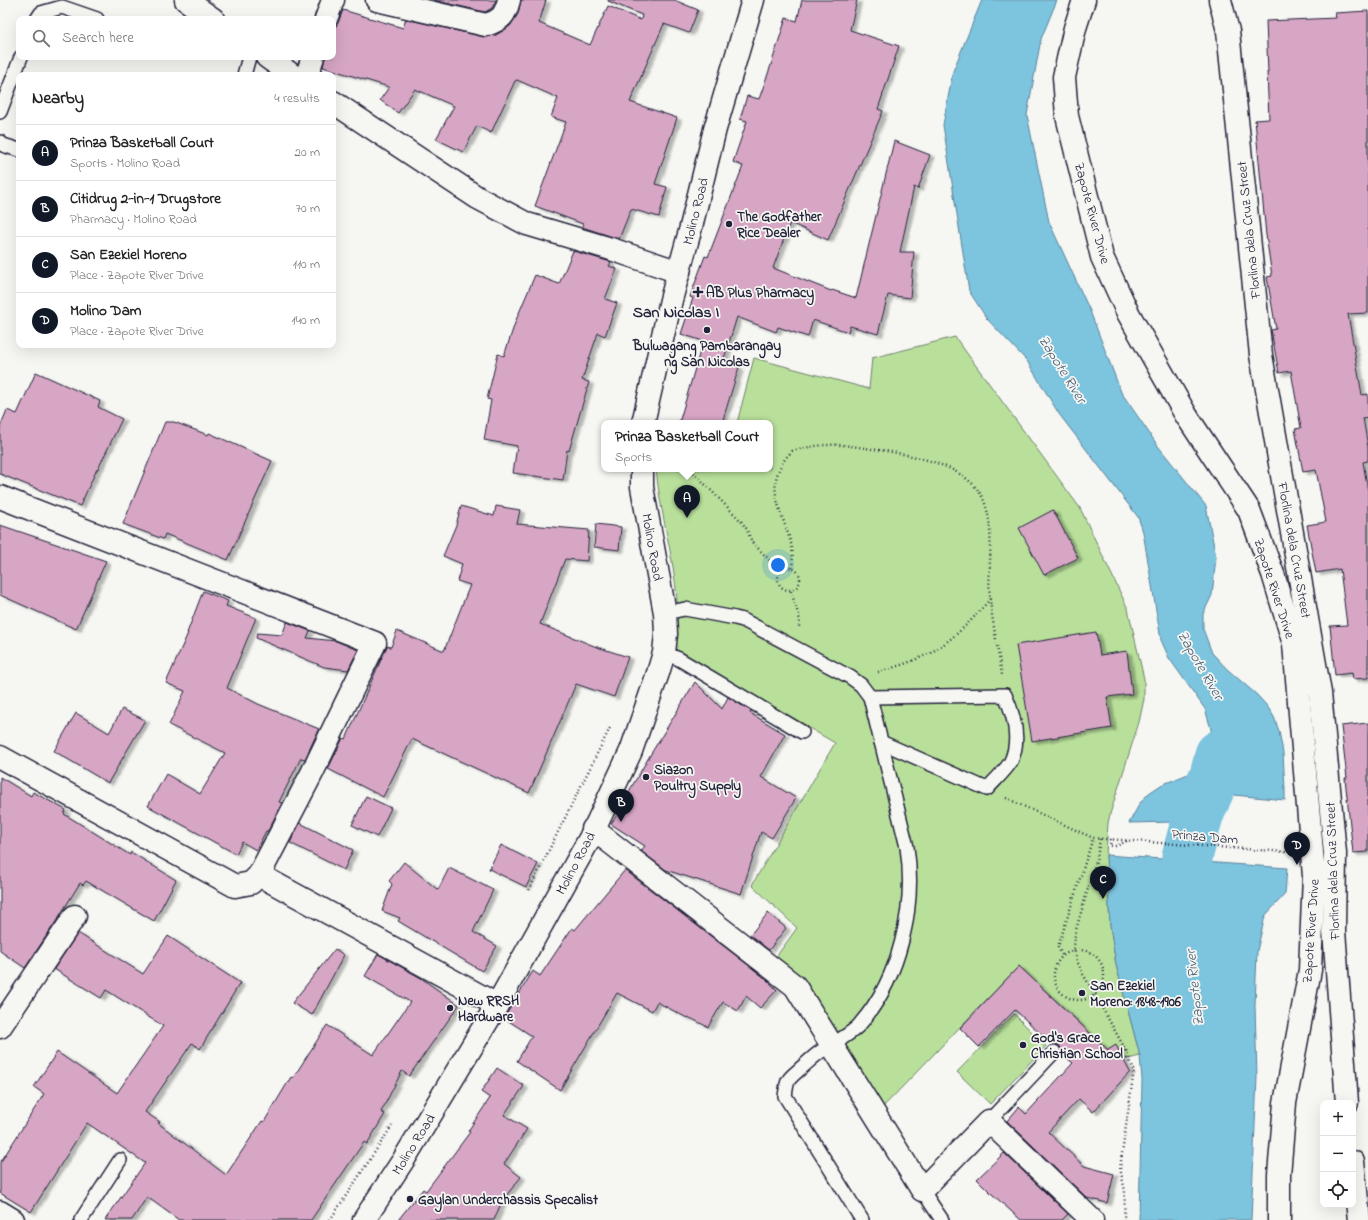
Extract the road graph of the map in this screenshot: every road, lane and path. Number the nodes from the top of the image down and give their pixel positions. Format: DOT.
graph roads {
  1 [pos="186,0"];
  2 [pos="333,0"];
  3 [pos="377,0"];
  4 [pos="509,0"];
  5 [pos="753,0"];
  6 [pos="1084,0"];
  7 [pos="1220,0"];
  8 [pos="39,16"];
  9 [pos="89,16"];
  10 [pos="209,16"];
  11 [pos="327,16"];
  12 [pos="19,60"];
  13 [pos="248,60"];
  14 [pos="271,60"];
  15 [pos="312,60"];
  16 [pos="245,72"];
  17 [pos="288,72"];
  18 [pos="308,72"];
  19 [pos="336,104"];
  20 [pos="0,112"];
  21 [pos="0,142"];
  22 [pos="16,149"];
  23 [pos="679,272"];
  24 [pos="644,420"];
  25 [pos="642,472"];
  26 [pos="694,472"];
  27 [pos="0,497"];
  28 [pos="792,568"];
  29 [pos="780,572"];
  30 [pos="791,591"];
  31 [pos="990,599"];
  32 [pos="664,613"];
  33 [pos="792,647"];
  34 [pos="664,653"];
  35 [pos="850,677"];
  36 [pos="1005,695"];
  37 [pos="870,697"];
  38 [pos="613,722"];
  39 [pos="802,732"];
  40 [pos="881,742"];
  41 [pos="0,757"];
  42 [pos="986,789"];
  43 [pos="593,829"];
  44 [pos="1094,838"];
  45 [pos="1100,839"];
  46 [pos="1111,839"];
  47 [pos="1129,840"];
  48 [pos="1286,852"];
  49 [pos="259,875"];
  50 [pos="527,894"];
  51 [pos="75,916"];
  52 [pos="1075,950"];
  53 [pos="1062,955"];
  54 [pos="1094,995"];
  55 [pos="497,1005"];
  56 [pos="0,1027"];
  57 [pos="831,1045"];
  58 [pos="1054,1052"];
  59 [pos="1347,1100"];
  60 [pos="395,1120"];
  61 [pos="989,1121"];
  62 [pos="120,1160"];
  63 [pos="1354,1172"];
  64 [pos="922,1190"];
  65 [pos="0,1212"];
  66 [pos="13,1220"];
  67 [pos="81,1220"];
  68 [pos="330,1220"];
  69 [pos="364,1220"];
  70 [pos="862,1220"];
  71 [pos="942,1220"];
  72 [pos="1092,1220"];
  73 [pos="1124,1220"];
  74 [pos="1279,1220"];
  75 [pos="1359,1220"];
  1 -- 10 [label="street"];
  2 -- 11 [label="street"];
  3 -- 4 [label="street"];
  5 -- 23 [label="street, Molino Road"];
  6 -- 74 [label="street, Zapote River Drive"];
  7 -- 59 [label="street, Florlina dela Cruz Street"];
  8 -- 9 [label="lane"];
  12 -- 20 [label="lane"];
  13 -- 16 [label="lane"];
  14 -- 17 [label="street"];
  15 -- 18 [label="street"];
  19 -- 23 [label="street"];
  21 -- 22 [label="lane"];
  23 -- 24 [label="street, Molino Road"];
  25 -- 32 [label="street, Molino Road"];
  26 -- 29 [label="path"];
  27 -- 49 [label="street"];
  28 -- 29 [label="path"];
  28 -- 30 [label="path"];
  28 -- 31 [label="path"];
  29 -- 30 [label="path"];
  30 -- 33 [label="path"];
  31 -- 35 [label="path"];
  31 -- 36 [label="path"];
  32 -- 33 [label="lane"];
  32 -- 34 [label="street, Molino Road"];
  33 -- 35 [label="lane"];
  34 -- 39 [label="lane"];
  34 -- 43 [label="street, Molino Road"];
  35 -- 37 [label="lane"];
  36 -- 37 [label="lane"];
  36 -- 42 [label="lane"];
  37 -- 40 [label="lane"];
  38 -- 50 [label="path"];
  40 -- 42 [label="lane"];
  40 -- 57 [label="lane"];
  41 -- 49 [label="street"];
  42 -- 44 [label="path, Prinza Dam"];
  43 -- 55 [label="street, Molino Road"];
  43 -- 57 [label="street"];
  44 -- 45 [label="path, Prinza Dam"];
  44 -- 53 [label="path"];
  45 -- 46 [label="path, Prinza Dam"];
  45 -- 52 [label="path"];
  46 -- 47 [label="path, Prinza Dam"];
  46 -- 47 [label="path"];
  47 -- 48 [label="path, Prinza Dam"];
  49 -- 55 [label="street"];
  51 -- 56 [label="street"];
  52 -- 53 [label="path"];
  52 -- 54 [label="path"];
  52 -- 54 [label="path"];
  53 -- 54 [label="path"];
  54 -- 73 [label="path"];
  55 -- 69 [label="street, Molino Road"];
  57 -- 64 [label="street"];
  57 -- 70 [label="lane"];
  58 -- 61 [label="lane"];
  60 -- 68 [label="path"];
  61 -- 64 [label="street"];
  61 -- 72 [label="street"];
  62 -- 67 [label="lane"];
  63 -- 75 [label="street"];
  64 -- 71 [label="lane"];
  65 -- 66 [label="street"];
}
